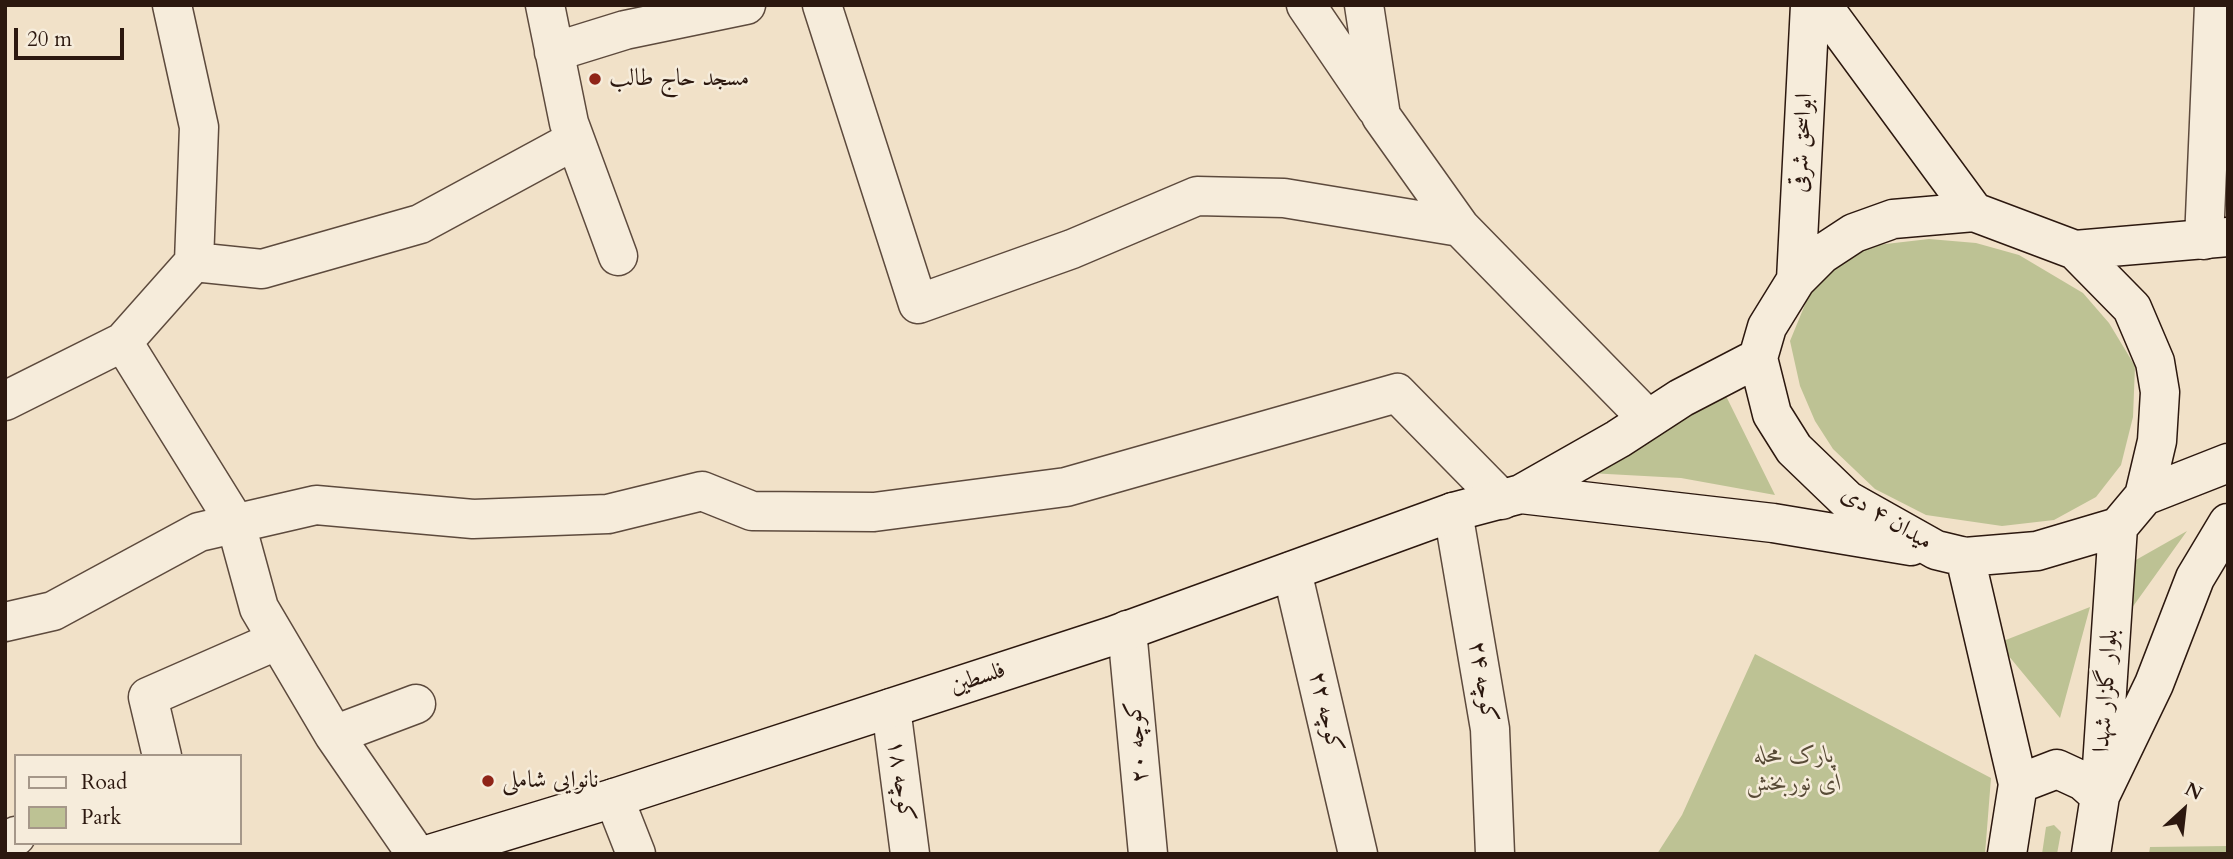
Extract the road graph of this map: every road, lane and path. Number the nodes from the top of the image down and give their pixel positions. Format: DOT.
graph roads {
  1 [pos="172,5"];
  2 [pos="545,5"];
  3 [pos="746,5"];
  4 [pos="822,5"];
  5 [pos="1306,5"];
  6 [pos="1364,5"];
  7 [pos="1810,5"];
  8 [pos="1822,5"];
  9 [pos="2214,5"];
  10 [pos="554,52"];
  11 [pos="1381,116"];
  12 [pos="575,140"];
  13 [pos="1974,212"];
  14 [pos="1461,227"];
  15 [pos="2216,238"];
  16 [pos="2075,250"];
  17 [pos="618,256"];
  18 [pos="194,262"];
  19 [pos="1796,280"];
  20 [pos="123,342"];
  21 [pos="1758,358"];
  22 [pos="5,401"];
  23 [pos="1648,419"];
  24 [pos="2228,463"];
  25 [pos="2144,496"];
  26 [pos="1511,497"];
  27 [pos="1453,512"];
  28 [pos="2228,523"];
  29 [pos="236,524"];
  30 [pos="2118,527"];
  31 [pos="1950,553"];
  32 [pos="1292,571"];
  33 [pos="5,622"];
  34 [pos="1128,630"];
  35 [pos="278,640"];
  36 [pos="415,704"];
  37 [pos="891,708"];
  38 [pos="334,735"];
  39 [pos="162,754"];
  40 [pos="2018,784"];
  41 [pos="2100,796"];
  42 [pos="614,798"];
  43 [pos="416,854"];
  44 [pos="430,854"];
  45 [pos="636,854"];
  46 [pos="910,854"];
  47 [pos="1148,854"];
  48 [pos="1358,854"];
  49 [pos="1495,854"];
  50 [pos="2007,854"];
  51 [pos="2091,854"];
  1 -- 18 [label="street"];
  2 -- 10 [label="street"];
  3 -- 10 [label="street"];
  4 -- 14 [label="street"];
  5 -- 11 [label="street"];
  6 -- 11 [label="street"];
  7 -- 19 [label="street, ابواسحق شرقی"];
  8 -- 13 [label="street"];
  9 -- 15 [label="street"];
  10 -- 12 [label="street"];
  11 -- 14 [label="street"];
  12 -- 17 [label="street"];
  12 -- 18 [label="street"];
  13 -- 16 [label="street"];
  13 -- 19 [label="street"];
  14 -- 23 [label="street"];
  15 -- 16 [label="street"];
  16 -- 25 [label="street"];
  18 -- 20 [label="street"];
  19 -- 21 [label="street"];
  20 -- 22 [label="street"];
  20 -- 29 [label="street"];
  21 -- 23 [label="street"];
  21 -- 31 [label="street, میدان ۴ دی"];
  23 -- 26 [label="street"];
  24 -- 25 [label="street"];
  25 -- 30 [label="street"];
  26 -- 27 [label="street, فلسطین"];
  26 -- 29 [label="street"];
  26 -- 31 [label="street"];
  27 -- 32 [label="street, فلسطین"];
  27 -- 49 [label="street, کوچه ۲۴"];
  28 -- 41 [label="street"];
  29 -- 33 [label="street"];
  29 -- 35 [label="street"];
  30 -- 31 [label="street, میدان ۴ دی"];
  30 -- 41 [label="street, بلوار گلزار شهدا"];
  31 -- 40 [label="street"];
  32 -- 34 [label="street, فلسطین"];
  32 -- 48 [label="street, کوچه ۲۲"];
  34 -- 37 [label="street, فلسطین"];
  34 -- 47 [label="street, کوچه ۲۰"];
  35 -- 38 [label="street"];
  35 -- 39 [label="street"];
  36 -- 38 [label="street"];
  37 -- 42 [label="street, فلسطین"];
  37 -- 46 [label="street, کوچه ۱۸"];
  38 -- 43 [label="street"];
  40 -- 41 [label="street"];
  40 -- 50 [label="street"];
  41 -- 51 [label="street, بلوار گلزار شهدا"];
  42 -- 44 [label="street, فلسطین"];
  42 -- 45 [label="street"];
}
